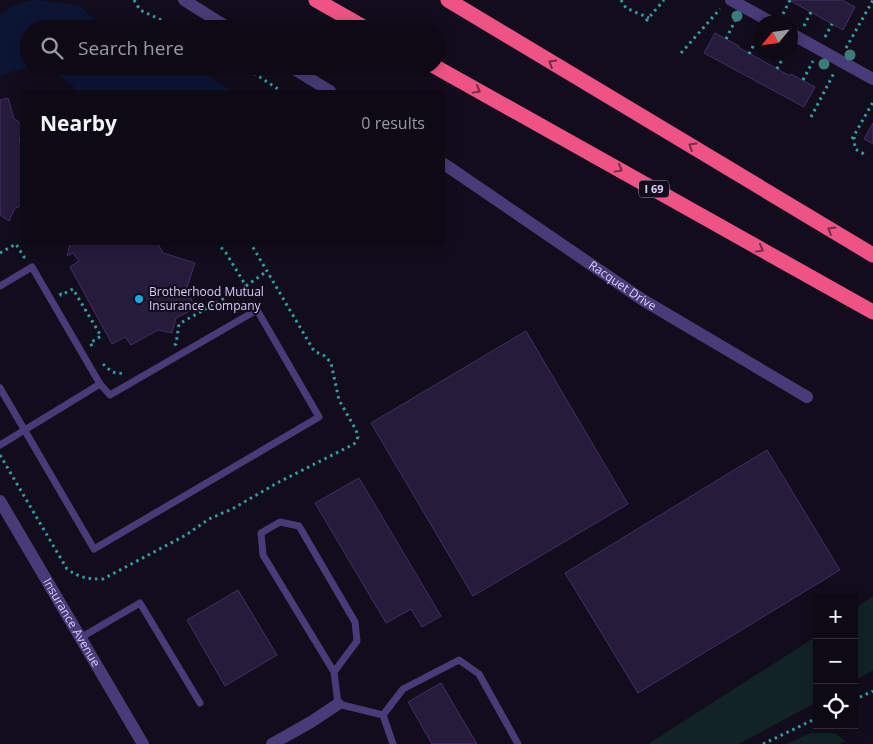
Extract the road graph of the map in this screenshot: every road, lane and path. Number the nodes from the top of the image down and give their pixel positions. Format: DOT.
graph roads {
  1 [pos="134,0"];
  2 [pos="184,0"];
  3 [pos="316,0"];
  4 [pos="448,0"];
  5 [pos="621,0"];
  6 [pos="664,0"];
  7 [pos="731,0"];
  8 [pos="790,0"];
  9 [pos="873,0"];
  10 [pos="720,9"];
  11 [pos="811,12"];
  12 [pos="783,14"];
  13 [pos="758,15"];
  14 [pos="736,19"];
  15 [pos="162,20"];
  16 [pos="216,20"];
  17 [pos="351,20"];
  18 [pos="832,24"];
  19 [pos="804,26"];
  20 [pos="798,37"];
  21 [pos="825,37"];
  22 [pos="726,39"];
  23 [pos="753,46"];
  24 [pos="846,48"];
  25 [pos="681,53"];
  26 [pos="749,54"];
  27 [pos="782,60"];
  28 [pos="813,62"];
  29 [pos="777,68"];
  30 [pos="445,72"];
  31 [pos="834,72"];
  32 [pos="257,75"];
  33 [pos="304,75"];
  34 [pos="873,79"];
  35 [pos="803,80"];
  36 [pos="279,90"];
  37 [pos="328,90"];
  38 [pos="873,102"];
  39 [pos="811,117"];
  40 [pos="864,154"];
  41 [pos="445,165"];
  42 [pos="219,245"];
  43 [pos="252,245"];
  44 [pos="0,254"];
  45 [pos="873,255"];
  46 [pos="32,259"];
  47 [pos="267,271"];
  48 [pos="0,286"];
  49 [pos="246,286"];
  50 [pos="57,288"];
  51 [pos="873,312"];
  52 [pos="167,349"];
  53 [pos="95,351"];
  54 [pos="100,359"];
  55 [pos="133,369"];
  56 [pos="100,384"];
  57 [pos="0,388"];
  58 [pos="807,397"];
  59 [pos="24,430"];
  60 [pos="0,444"];
  61 [pos="0,455"];
  62 [pos="0,501"];
  63 [pos="80,638"];
  64 [pos="334,672"];
  65 [pos="873,691"];
  66 [pos="858,698"];
  67 [pos="200,703"];
  68 [pos="338,704"];
  69 [pos="383,715"];
  70 [pos="813,720"];
  71 [pos="288,741"];
  72 [pos="143,744"];
  73 [pos="272,744"];
  74 [pos="393,744"];
  75 [pos="518,744"];
  76 [pos="763,744"];
  1 -- 15 [label="path"];
  2 -- 16 [label="street"];
  3 -- 17 [label="highway"];
  45 -- 4 [label="highway, one-way"];
  5 -- 6 [label="path"];
  7 -- 13 [label="street"];
  8 -- 12 [label="path"];
  9 -- 24 [label="path"];
  10 -- 25 [label="path"];
  11 -- 19 [label="path"];
  14 -- 22 [label="path"];
  18 -- 21 [label="path"];
  20 -- 34 [label="street"];
  23 -- 26 [label="path"];
  27 -- 29 [label="path"];
  28 -- 35 [label="path"];
  30 -- 51 [label="highway, I 69, one-way"];
  31 -- 39 [label="path"];
  32 -- 36 [label="path"];
  33 -- 37 [label="street"];
  38 -- 40 [label="path"];
  41 -- 58 [label="street, Racquet Drive"];
  42 -- 49 [label="path"];
  43 -- 47 [label="path"];
  44 -- 46 [label="path"];
  47 -- 49 [label="path"];
  47 -- 61 [label="path"];
  48 -- 56 [label="lane"];
  49 -- 52 [label="path"];
  50 -- 53 [label="path"];
  54 -- 55 [label="path"];
  56 -- 59 [label="lane"];
  56 -- 59 [label="lane"];
  57 -- 59 [label="lane"];
  59 -- 60 [label="lane"];
  62 -- 63 [label="street, Insurance Avenue"];
  63 -- 67 [label="lane"];
  63 -- 72 [label="street, Insurance Avenue"];
  64 -- 64 [label="lane"];
  64 -- 68 [label="lane"];
  65 -- 66 [label="path"];
  68 -- 69 [label="lane"];
  68 -- 71 [label="street"];
  69 -- 74 [label="lane"];
  69 -- 75 [label="lane"];
  70 -- 76 [label="path"];
  71 -- 73 [label="street"];
}
